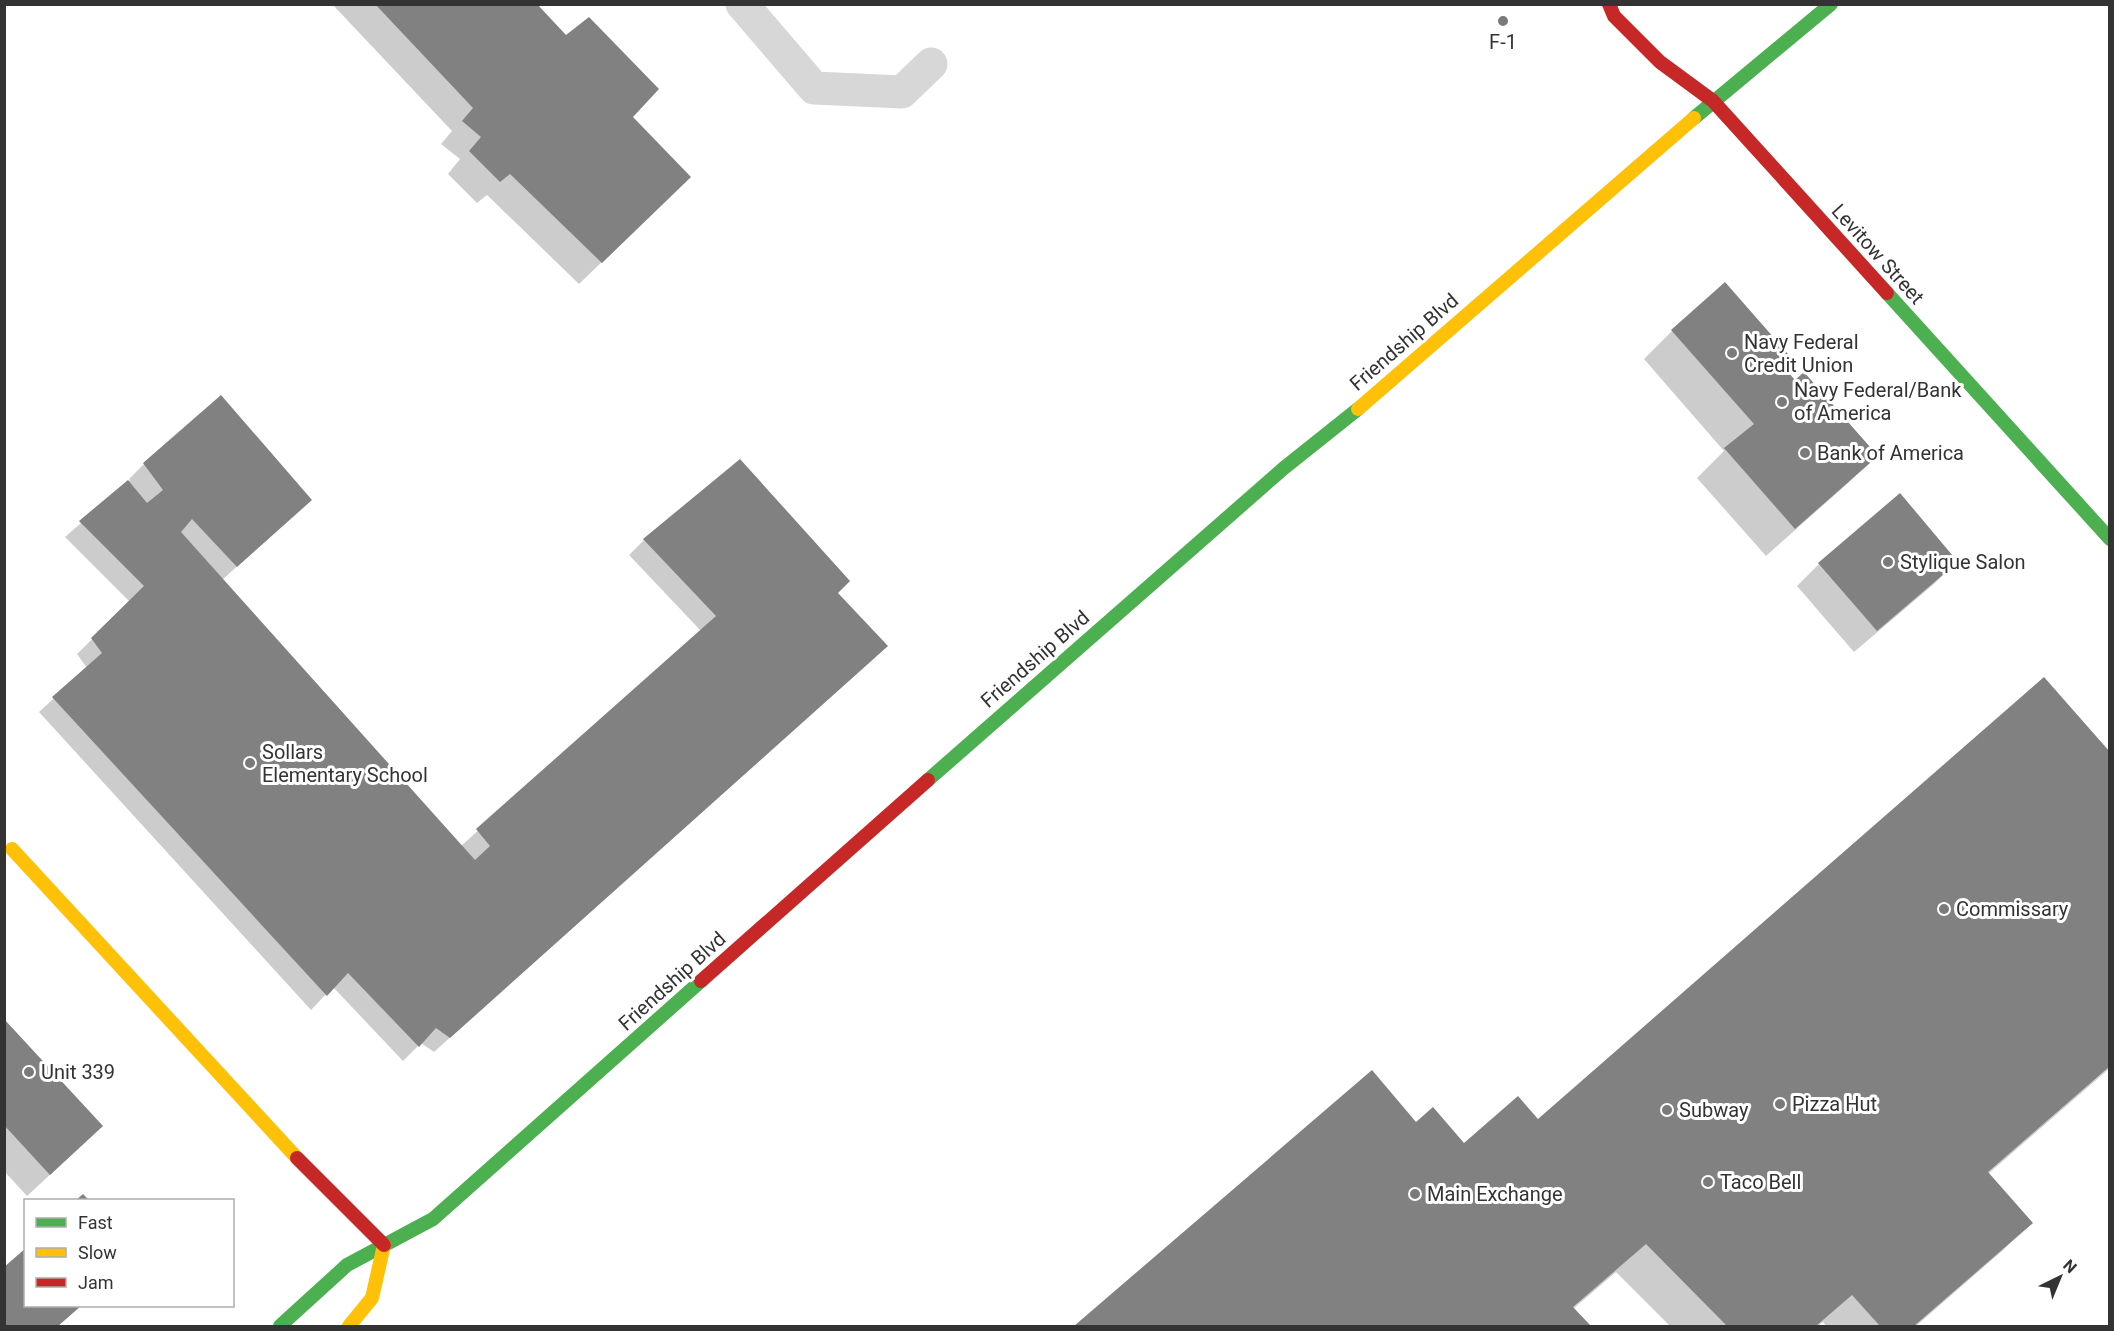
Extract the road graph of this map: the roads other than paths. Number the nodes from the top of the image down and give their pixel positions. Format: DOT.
graph roads {
  1 [pos="742,4"];
  2 [pos="1609,4"];
  3 [pos="1831,4"];
  4 [pos="931,64"];
  5 [pos="1713,101"];
  6 [pos="2109,538"];
  7 [pos="8,852"];
  8 [pos="384,1245"];
  9 [pos="280,1326"];
  10 [pos="349,1326"];
  1 -- 4 [label="street"];
  2 -- 5 [label="street, Levitow Street"];
  3 -- 5 [label="street, Friendship Blvd"];
  5 -- 6 [label="street, Levitow Street"];
  5 -- 8 [label="street, Friendship Blvd"];
  7 -- 8 [label="street"];
  8 -- 9 [label="street, Friendship Blvd"];
  8 -- 10 [label="street"];
}
